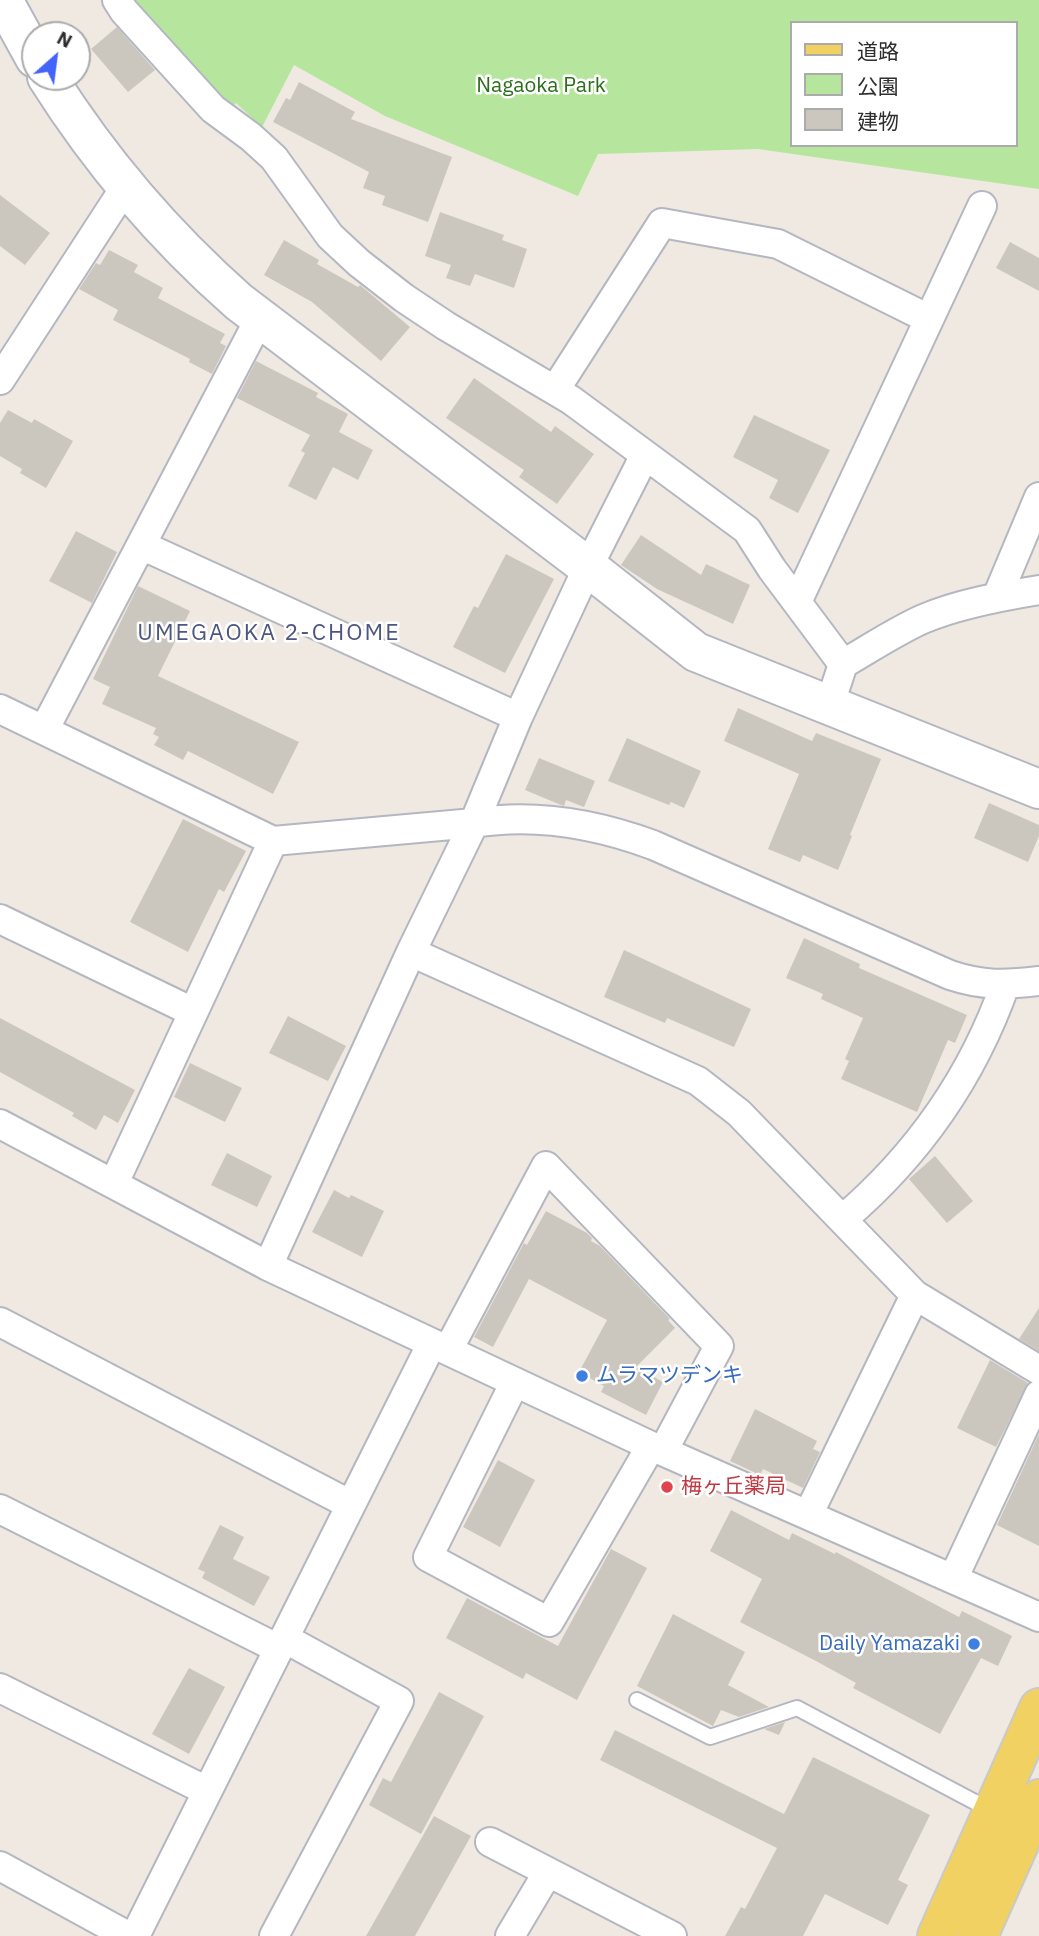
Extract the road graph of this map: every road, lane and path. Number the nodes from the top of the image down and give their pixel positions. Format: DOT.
graph roads {
  1 [pos="117,0"];
  2 [pos="1,1"];
  3 [pos="21,35"];
  4 [pos="56,91"];
  5 [pos="125,186"];
  6 [pos="982,206"];
  7 [pos="929,318"];
  8 [pos="259,320"];
  9 [pos="0,380"];
  10 [pos="555,390"];
  11 [pos="645,455"];
  12 [pos="1039,497"];
  13 [pos="141,545"];
  14 [pos="588,567"];
  15 [pos="1039,590"];
  16 [pos="997,597"];
  17 [pos="797,602"];
  18 [pos="843,664"];
  19 [pos="829,706"];
  20 [pos="0,709"];
  21 [pos="518,717"];
  22 [pos="44,730"];
  23 [pos="1039,789"];
  24 [pos="474,823"];
  25 [pos="273,841"];
  26 [pos="0,919"];
  27 [pos="411,952"];
  28 [pos="1039,981"];
  29 [pos="1005,985"];
  30 [pos="193,1012"];
  31 [pos="0,1124"];
  32 [pos="114,1183"];
  33 [pos="843,1219"];
  34 [pos="268,1266"];
  35 [pos="915,1295"];
  36 [pos="0,1322"];
  37 [pos="440,1347"];
  38 [pos="1039,1370"];
  39 [pos="515,1382"];
  40 [pos="1039,1395"];
  41 [pos="657,1448"];
  42 [pos="351,1505"];
  43 [pos="0,1509"];
  44 [pos="808,1515"];
  45 [pos="953,1579"];
  46 [pos="1039,1617"];
  47 [pos="282,1643"];
  48 [pos="0,1688"];
  49 [pos="637,1700"];
  50 [pos="1039,1708"];
  51 [pos="208,1791"];
  52 [pos="1021,1816"];
  53 [pos="490,1842"];
  54 [pos="0,1866"];
  55 [pos="548,1872"];
  56 [pos="128,1936"];
  57 [pos="135,1936"];
  58 [pos="274,1936"];
  59 [pos="510,1936"];
  60 [pos="672,1936"];
  61 [pos="937,1936"];
  62 [pos="978,1936"];
  1 -- 10 [label="street"];
  2 -- 3 [label="street"];
  4 -- 5 [label="street"];
  5 -- 8 [label="street"];
  5 -- 9 [label="street"];
  6 -- 7 [label="street"];
  7 -- 10 [label="street"];
  7 -- 17 [label="street"];
  8 -- 13 [label="street"];
  8 -- 14 [label="street"];
  10 -- 11 [label="street"];
  11 -- 14 [label="street"];
  11 -- 17 [label="street"];
  12 -- 16 [label="street"];
  13 -- 21 [label="street"];
  13 -- 22 [label="street"];
  14 -- 19 [label="street"];
  14 -- 21 [label="street"];
  15 -- 16 [label="street"];
  16 -- 18 [label="street"];
  17 -- 18 [label="street"];
  18 -- 19 [label="street"];
  19 -- 23 [label="street"];
  20 -- 22 [label="street"];
  21 -- 24 [label="street"];
  22 -- 25 [label="street"];
  24 -- 25 [label="street"];
  24 -- 27 [label="street"];
  24 -- 29 [label="street"];
  25 -- 30 [label="street"];
  26 -- 30 [label="street"];
  27 -- 33 [label="street"];
  27 -- 34 [label="street"];
  28 -- 29 [label="street"];
  29 -- 33 [label="street"];
  30 -- 32 [label="street"];
  31 -- 32 [label="street"];
  32 -- 34 [label="street"];
  33 -- 35 [label="street"];
  34 -- 37 [label="street"];
  35 -- 38 [label="street"];
  35 -- 44 [label="street"];
  36 -- 42 [label="street"];
  37 -- 39 [label="street"];
  37 -- 41 [label="street"];
  37 -- 42 [label="street"];
  39 -- 41 [label="street"];
  39 -- 41 [label="street"];
  40 -- 45 [label="street"];
  41 -- 44 [label="street"];
  42 -- 47 [label="street"];
  43 -- 47 [label="street"];
  44 -- 45 [label="street"];
  45 -- 46 [label="street"];
  47 -- 51 [label="street"];
  47 -- 58 [label="street"];
  48 -- 51 [label="street"];
  49 -- 52 [label="lane"];
  50 -- 52 [label="main road"];
  51 -- 57 [label="street"];
  52 -- 61 [label="main road"];
  52 -- 62 [label="main road"];
  53 -- 55 [label="street"];
  54 -- 56 [label="street"];
  55 -- 59 [label="street"];
  55 -- 60 [label="street"];
}
